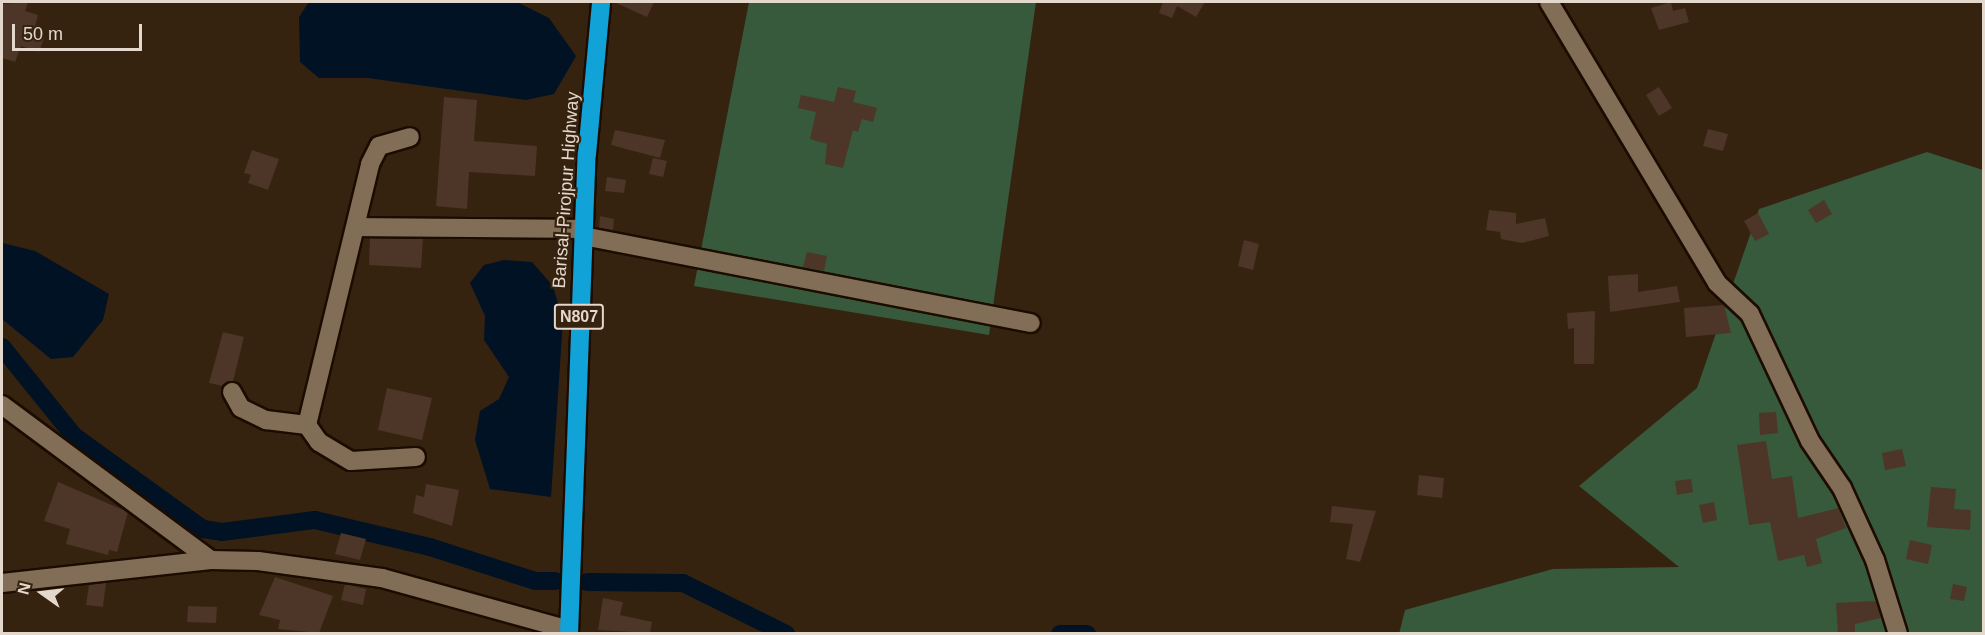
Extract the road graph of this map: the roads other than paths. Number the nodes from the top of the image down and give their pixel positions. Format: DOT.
graph roads {
  1 [pos="601,2"];
  2 [pos="1549,2"];
  3 [pos="410,137"];
  4 [pos="358,227"];
  5 [pos="583,233"];
  6 [pos="1031,323"];
  7 [pos="232,392"];
  8 [pos="2,405"];
  9 [pos="306,425"];
  10 [pos="416,457"];
  11 [pos="211,560"];
  12 [pos="2,582"];
  13 [pos="569,632"];
  14 [pos="1898,633"];
  1 -- 5 [label="highway, Barisal-Pirojpur Highway / N807"];
  2 -- 14 [label="street"];
  3 -- 4 [label="street"];
  4 -- 5 [label="street"];
  4 -- 9 [label="street"];
  5 -- 6 [label="street"];
  5 -- 13 [label="highway, Barisal-Pirojpur Highway / N807"];
  7 -- 9 [label="street"];
  8 -- 11 [label="street"];
  9 -- 10 [label="street"];
  11 -- 12 [label="street"];
  11 -- 13 [label="street"];
}
